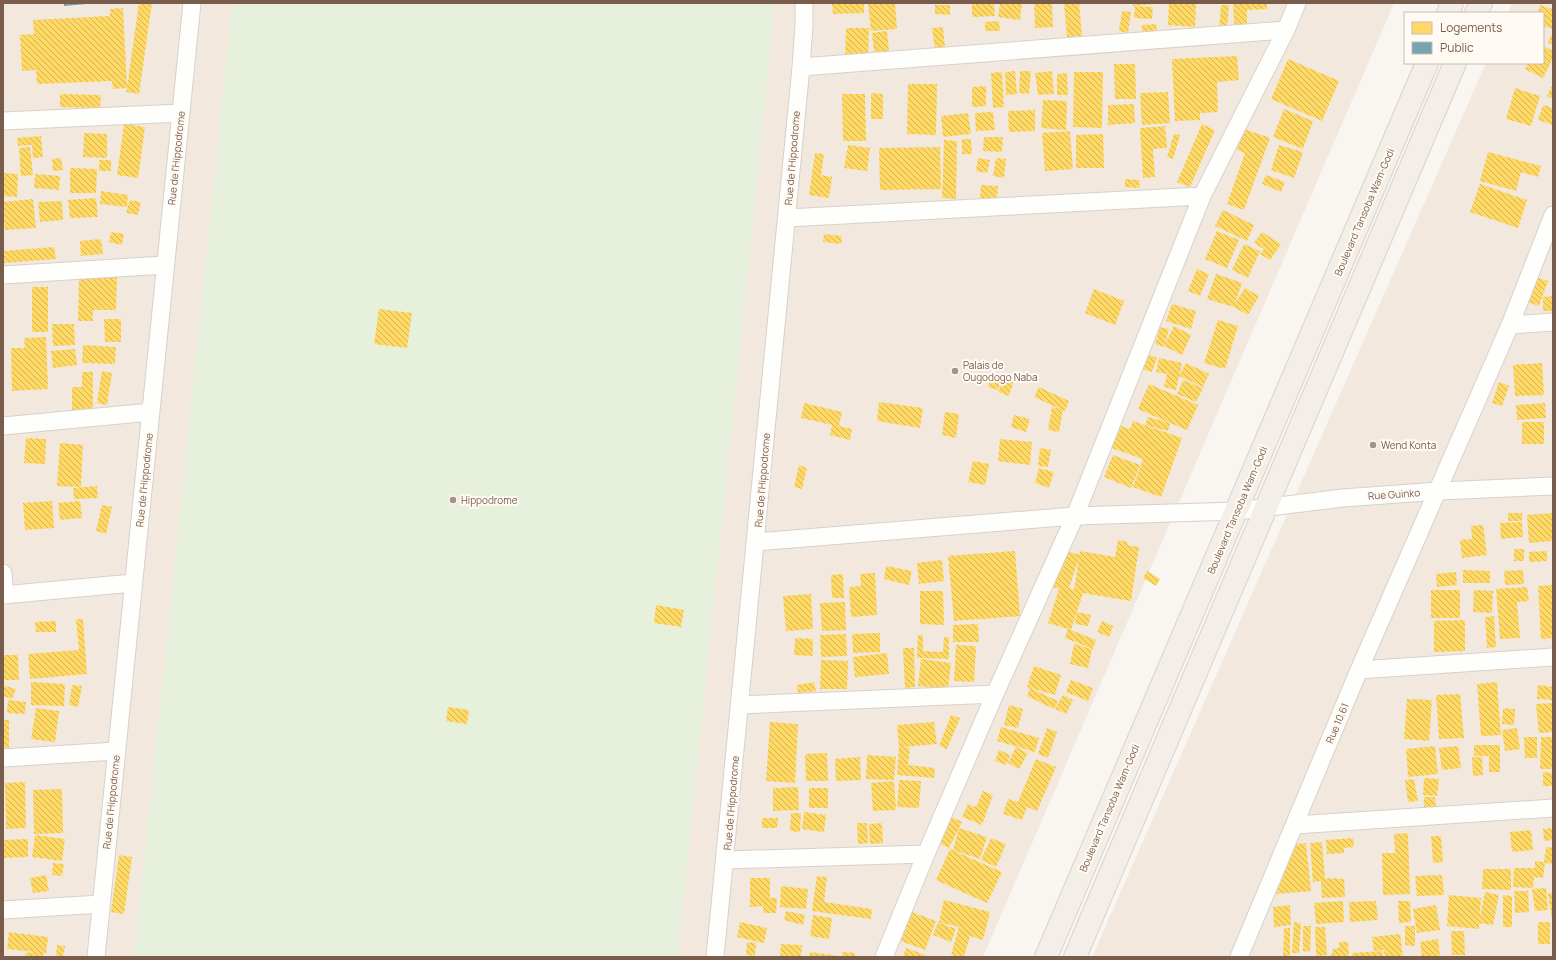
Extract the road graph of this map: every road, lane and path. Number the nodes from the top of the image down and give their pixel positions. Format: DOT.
graph roads {
  1 [pos="192,3"];
  2 [pos="804,3"];
  3 [pos="1297,3"];
  4 [pos="1481,3"];
  5 [pos="1476,12"];
  6 [pos="1286,30"];
  7 [pos="1427,64"];
  8 [pos="1454,64"];
  9 [pos="801,67"];
  10 [pos="181,113"];
  11 [pos="3,121"];
  12 [pos="1202,196"];
  13 [pos="1553,215"];
  14 [pos="787,218"];
  15 [pos="165,265"];
  16 [pos="3,276"];
  17 [pos="1553,322"];
  18 [pos="1510,325"];
  19 [pos="151,412"];
  20 [pos="3,426"];
  21 [pos="1553,486"];
  22 [pos="1439,491"];
  23 [pos="1266,506"];
  24 [pos="1237,511"];
  25 [pos="1076,516"];
  26 [pos="756,542"];
  27 [pos="3,573"];
  28 [pos="134,583"];
  29 [pos="4,595"];
  30 [pos="1553,657"];
  31 [pos="1359,670"];
  32 [pos="994,694"];
  33 [pos="740,705"];
  34 [pos="116,751"];
  35 [pos="3,758"];
  36 [pos="1553,808"];
  37 [pos="1295,825"];
  38 [pos="926,854"];
  39 [pos="726,860"];
  40 [pos="101,904"];
  41 [pos="3,910"];
  42 [pos="96,957"];
  43 [pos="715,957"];
  44 [pos="884,957"];
  45 [pos="1046,957"];
  46 [pos="1075,957"];
  47 [pos="1240,957"];
  1 -- 10 [label="street, Rue de l'Hippodrome"];
  2 -- 9 [label="street, Rue de l'Hippodrome"];
  3 -- 6 [label="street"];
  4 -- 5 [label="main road"];
  6 -- 9 [label="street"];
  6 -- 12 [label="street"];
  7 -- 24 [label="main road, Boulevard Tansoba Wam-Godi"];
  8 -- 23 [label="main road"];
  9 -- 14 [label="street, Rue de l'Hippodrome"];
  10 -- 11 [label="street"];
  10 -- 15 [label="street, Rue de l'Hippodrome"];
  12 -- 14 [label="street"];
  12 -- 25 [label="street"];
  13 -- 18 [label="street, Rue 10.61"];
  14 -- 26 [label="street, Rue de l'Hippodrome"];
  15 -- 16 [label="street"];
  15 -- 19 [label="street, Rue de l'Hippodrome"];
  17 -- 18 [label="street"];
  18 -- 22 [label="street, Rue 10.61"];
  19 -- 20 [label="street"];
  19 -- 28 [label="street, Rue de l'Hippodrome"];
  21 -- 22 [label="street, Rue Guinko"];
  22 -- 23 [label="street, Rue Guinko"];
  22 -- 31 [label="street, Rue 10.61"];
  23 -- 24 [label="street, Rue Guinko"];
  23 -- 46 [label="main road"];
  24 -- 25 [label="street, Rue Guinko"];
  24 -- 45 [label="main road, Boulevard Tansoba Wam-Godi"];
  25 -- 26 [label="street, Rue Guinko"];
  25 -- 32 [label="street"];
  26 -- 33 [label="street, Rue de l'Hippodrome"];
  27 -- 29 [label="street"];
  28 -- 29 [label="street"];
  28 -- 34 [label="street, Rue de l'Hippodrome"];
  30 -- 31 [label="street"];
  31 -- 37 [label="street, Rue 10.61"];
  32 -- 33 [label="street"];
  32 -- 38 [label="street"];
  33 -- 39 [label="street, Rue de l'Hippodrome"];
  34 -- 35 [label="street"];
  34 -- 40 [label="street, Rue de l'Hippodrome"];
  36 -- 37 [label="street"];
  37 -- 47 [label="street, Rue 10.61"];
  38 -- 39 [label="street"];
  38 -- 44 [label="street"];
  39 -- 43 [label="street, Rue de l'Hippodrome"];
  40 -- 41 [label="street"];
  40 -- 42 [label="street, Rue de l'Hippodrome"];
}
